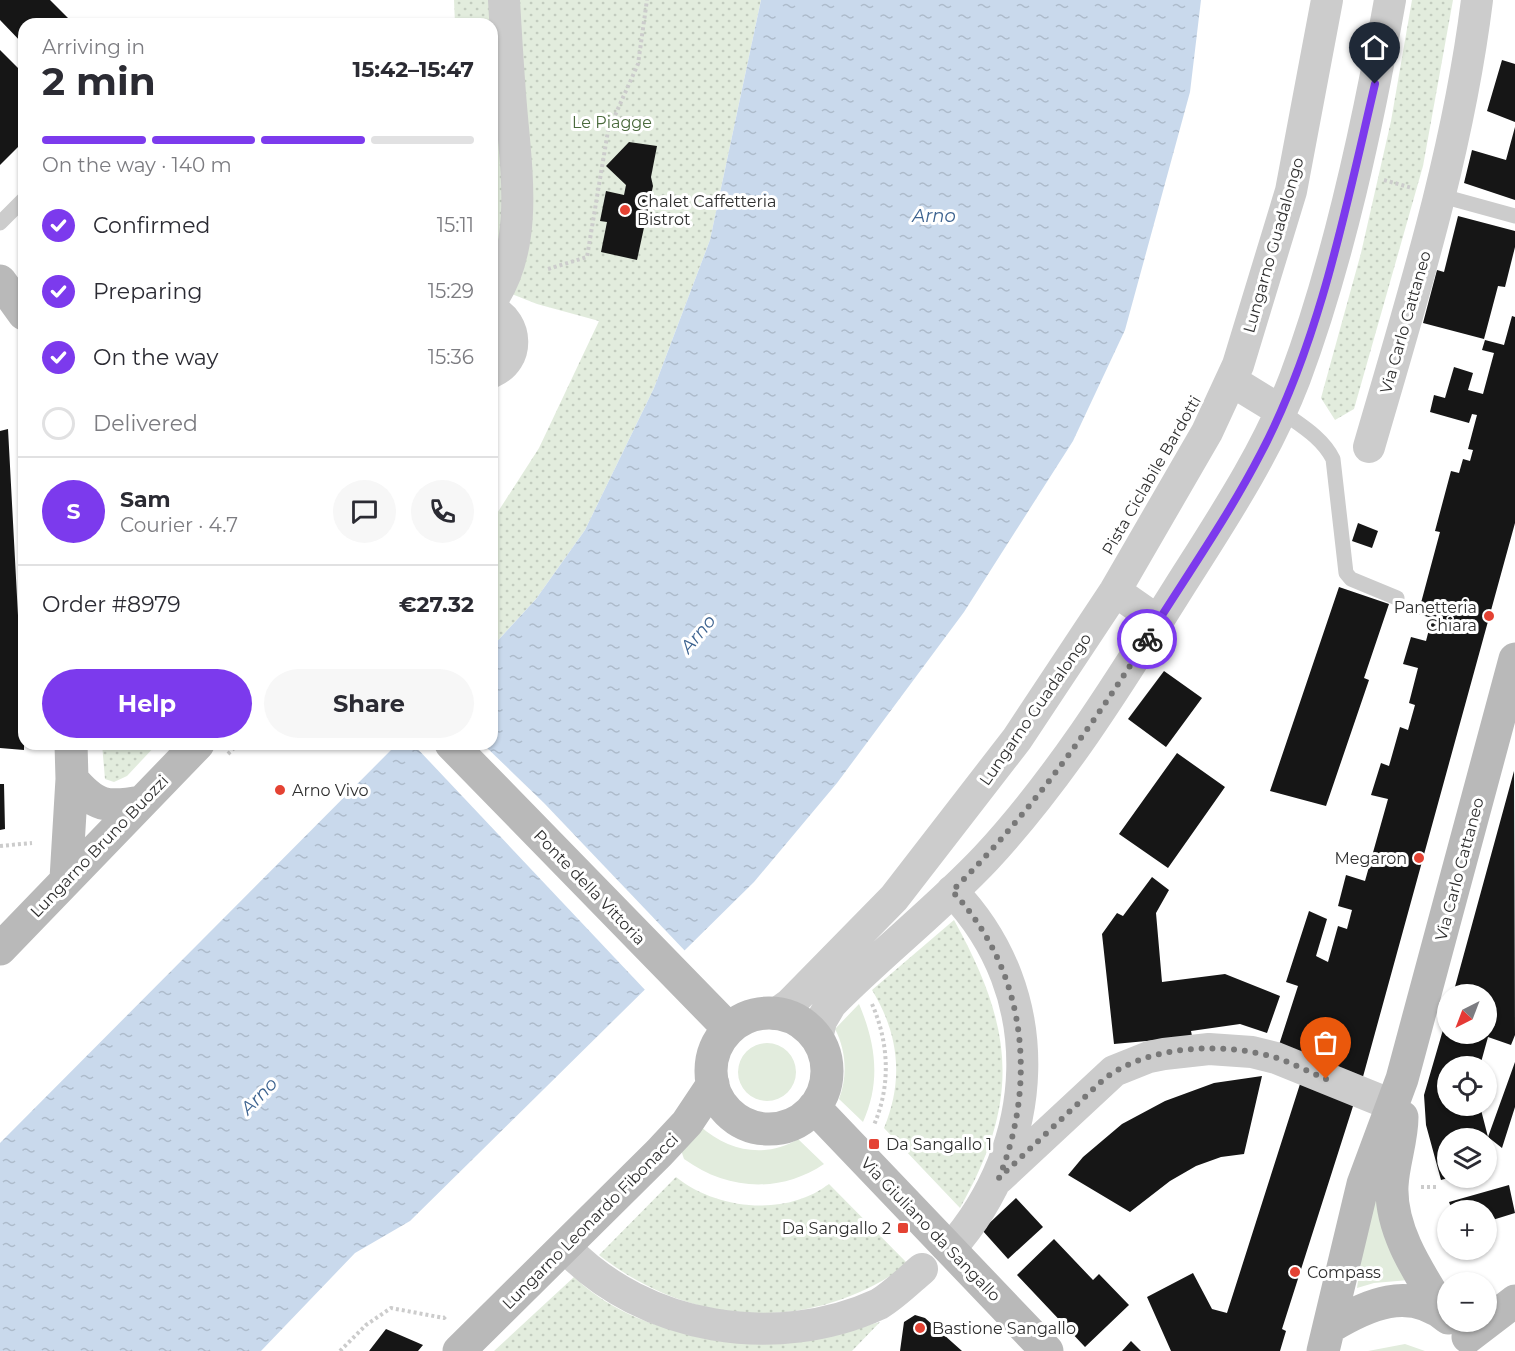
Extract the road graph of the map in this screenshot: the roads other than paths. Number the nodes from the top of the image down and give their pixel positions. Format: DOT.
graph roads {
  1 [pos="504,0"];
  2 [pos="1327,0"];
  3 [pos="1390,0"];
  4 [pos="1477,0"];
  5 [pos="1442,196"];
  6 [pos="18,205"];
  7 [pos="1515,216"];
  8 [pos="0,223"];
  9 [pos="0,276"];
  10 [pos="0,281"];
  11 [pos="18,288"];
  12 [pos="498,289"];
  13 [pos="18,304"];
  14 [pos="498,316"];
  15 [pos="498,368"];
  16 [pos="1232,381"];
  17 [pos="1281,411"];
  18 [pos="1369,447"];
  19 [pos="1115,591"];
  20 [pos="1397,598"];
  21 [pos="1158,621"];
  22 [pos="1515,659"];
  23 [pos="71,750"];
  24 [pos="192,750"];
  25 [pos="457,750"];
  26 [pos="72,779"];
  27 [pos="142,802"];
  28 [pos="952,825"];
  29 [pos="986,858"];
  30 [pos="66,879"];
  31 [pos="952,891"];
  32 [pos="0,949"];
  33 [pos="776,1014"];
  34 [pos="729,1029"];
  35 [pos="817,1038"];
  36 [pos="712,1084"];
  37 [pos="1397,1092"];
  38 [pos="814,1107"];
  39 [pos="999,1178"];
  40 [pos="566,1248"];
  41 [pos="950,1249"];
  42 [pos="922,1269"];
  43 [pos="1437,1296"];
  44 [pos="1515,1301"];
  45 [pos="1497,1310"];
  46 [pos="1437,1314"];
  47 [pos="1326,1339"];
  48 [pos="459,1351"];
  49 [pos="1047,1351"];
  1 -- 12 [label="street"];
  2 -- 16 [label="street, Lungarno Guadalongo"];
  3 -- 17 [label="street"];
  4 -- 5 [label="street, Via Carlo Cattaneo"];
  5 -- 7 [label="lane"];
  5 -- 18 [label="street, Via Carlo Cattaneo"];
  6 -- 8 [label="lane"];
  9 -- 11 [label="main road"];
  10 -- 13 [label="main road"];
  14 -- 15 [label="street"];
  16 -- 17 [label="street"];
  16 -- 19 [label="street, Lungarno Guadalongo"];
  17 -- 20 [label="lane"];
  17 -- 21 [label="street"];
  19 -- 21 [label="street"];
  19 -- 28 [label="street, Lungarno Guadalongo"];
  21 -- 29 [label="street"];
  22 -- 37 [label="main road, Via Carlo Cattaneo"];
  23 -- 26 [label="main road"];
  24 -- 27 [label="main road, Lungarno Bruno Buozzi"];
  25 -- 34 [label="main road, Ponte della Vittoria"];
  26 -- 27 [label="main road"];
  26 -- 30 [label="main road"];
  27 -- 30 [label="main road, Lungarno Bruno Buozzi"];
  28 -- 29 [label="street"];
  28 -- 33 [label="street, Lungarno Guadalongo"];
  29 -- 31 [label="street"];
  30 -- 32 [label="main road, Lungarno Bruno Buozzi"];
  31 -- 35 [label="street"];
  31 -- 39 [label="street"];
  33 -- 34 [label="main road"];
  33 -- 35 [label="main road"];
  34 -- 36 [label="main road"];
  35 -- 38 [label="main road"];
  36 -- 38 [label="main road"];
  36 -- 40 [label="main road, Lungarno Leonardo Fibonacci"];
  37 -- 39 [label="street"];
  37 -- 43 [label="main road, Via Carlo Cattaneo"];
  37 -- 47 [label="main road, Via Carlo Cattaneo"];
  38 -- 41 [label="main road, Via Giuliano da Sangallo"];
  39 -- 41 [label="street"];
  40 -- 42 [label="street"];
  40 -- 48 [label="main road, Lungarno Leonardo Fibonacci"];
  41 -- 49 [label="main road, Via Giuliano da Sangallo"];
  44 -- 45 [label="main road"];
  46 -- 47 [label="main road"];
}
